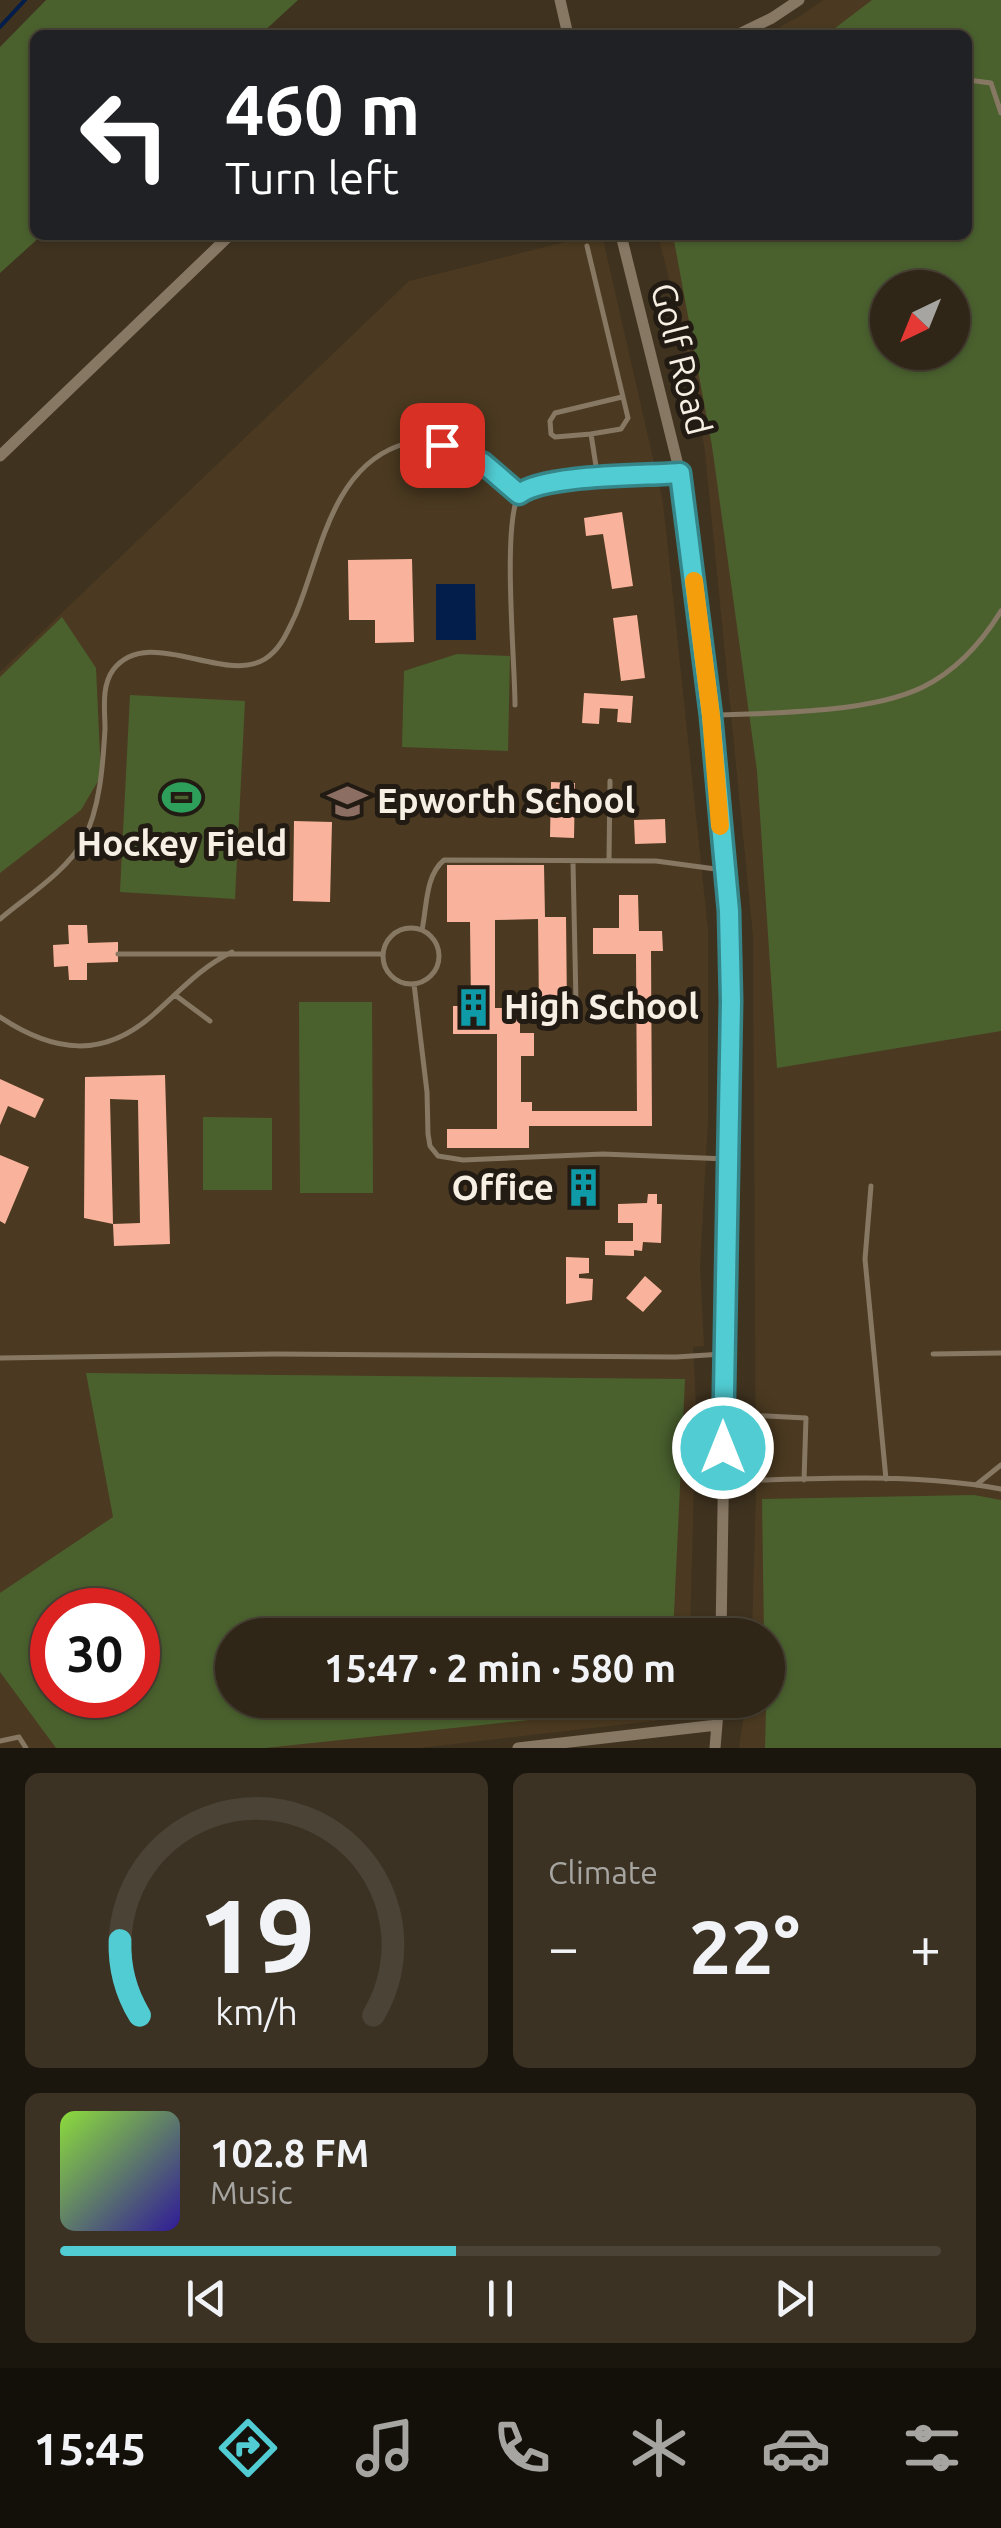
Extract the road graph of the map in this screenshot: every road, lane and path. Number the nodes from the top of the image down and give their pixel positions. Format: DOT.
graph roads {
  1 [pos="560,0"];
  2 [pos="799,0"];
  3 [pos="567,30"];
  4 [pos="747,30"];
  5 [pos="972,81"];
  6 [pos="1001,113"];
  7 [pos="225,240"];
  8 [pos="622,240"];
  9 [pos="587,246"];
  10 [pos="622,397"];
  11 [pos="591,434"];
  12 [pos="0,456"];
  13 [pos="680,473"];
  14 [pos="598,479"];
  15 [pos="519,494"];
  16 [pos="1001,611"];
  17 [pos="515,705"];
  18 [pos="711,716"];
  19 [pos="610,781"];
  20 [pos="609,860"];
  21 [pos="573,862"];
  22 [pos="723,870"];
  23 [pos="0,918"];
  24 [pos="422,930"];
  25 [pos="232,952"];
  26 [pos="118,954"];
  27 [pos="382,954"];
  28 [pos="414,984"];
  29 [pos="175,994"];
  30 [pos="576,1003"];
  31 [pos="0,1017"];
  32 [pos="210,1021"];
  33 [pos="727,1158"];
  34 [pos="871,1186"];
  35 [pos="1001,1352"];
  36 [pos="723,1354"];
  37 [pos="933,1354"];
  38 [pos="0,1358"];
  39 [pos="723,1414"];
  40 [pos="1001,1465"];
  41 [pos="886,1479"];
  42 [pos="804,1480"];
  43 [pos="722,1481"];
  44 [pos="976,1485"];
  45 [pos="1001,1489"];
  46 [pos="721,1618"];
  47 [pos="718,1718"];
  48 [pos="717,1724"];
  49 [pos="0,1741"];
  50 [pos="26,1748"];
  51 [pos="518,1748"];
  52 [pos="716,1748"];
  1 -- 3 [label="street"];
  2 -- 4 [label="street"];
  5 -- 6 [label="lane"];
  7 -- 12 [label="street"];
  8 -- 13 [label="street, Golf Road"];
  9 -- 10 [label="lane"];
  10 -- 11 [label="lane"];
  10 -- 11 [label="lane"];
  11 -- 14 [label="lane"];
  13 -- 14 [label="lane"];
  13 -- 18 [label="street, Golf Road"];
  14 -- 15 [label="lane"];
  15 -- 17 [label="lane"];
  15 -- 23 [label="lane"];
  16 -- 18 [label="lane"];
  18 -- 22 [label="street, Golf Road"];
  19 -- 20 [label="lane"];
  20 -- 21 [label="lane"];
  20 -- 22 [label="lane"];
  21 -- 24 [label="lane"];
  21 -- 30 [label="lane"];
  22 -- 33 [label="street, Golf Road"];
  24 -- 27 [label="lane"];
  24 -- 28 [label="lane"];
  25 -- 26 [label="lane"];
  25 -- 27 [label="lane"];
  25 -- 29 [label="lane"];
  27 -- 28 [label="lane"];
  28 -- 33 [label="lane"];
  29 -- 31 [label="lane"];
  29 -- 32 [label="lane"];
  33 -- 36 [label="street, Golf Road"];
  34 -- 41 [label="lane"];
  35 -- 37 [label="lane"];
  36 -- 38 [label="lane"];
  36 -- 39 [label="street, Golf Road"];
  39 -- 42 [label="lane"];
  39 -- 43 [label="street, Golf Road"];
  40 -- 44 [label="lane"];
  41 -- 42 [label="lane"];
  41 -- 44 [label="lane"];
  42 -- 43 [label="lane"];
  43 -- 46 [label="street, Golf Road"];
  44 -- 45 [label="lane"];
  47 -- 48 [label="street"];
  48 -- 51 [label="street"];
  48 -- 52 [label="street"];
  49 -- 50 [label="lane"];
}
